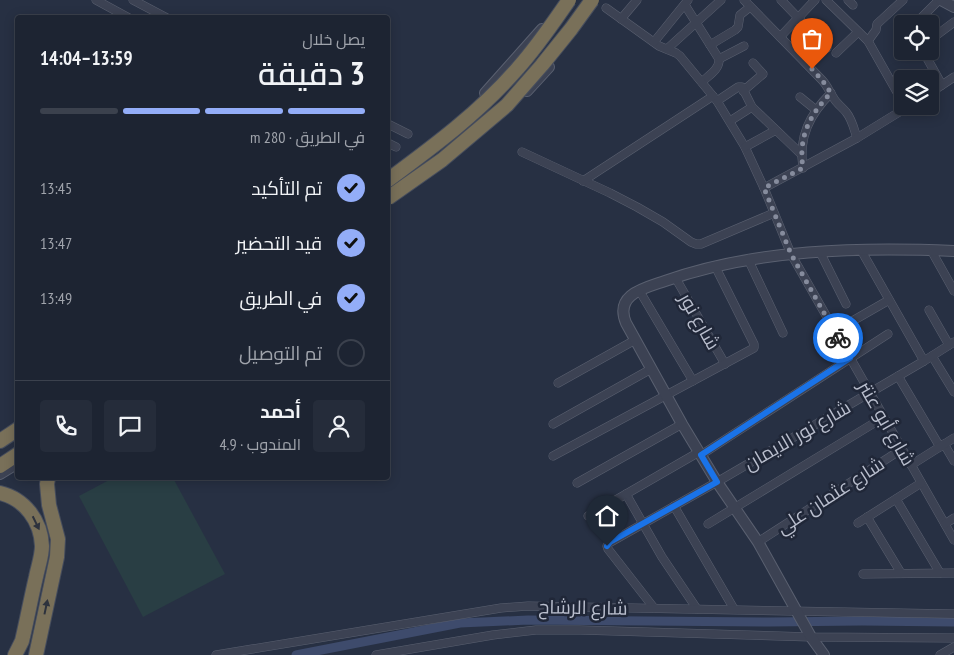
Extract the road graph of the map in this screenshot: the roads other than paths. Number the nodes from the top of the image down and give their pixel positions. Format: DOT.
graph roads {
  1 [pos="96,0"];
  2 [pos="133,0"];
  3 [pos="563,0"];
  4 [pos="569,0"];
  5 [pos="592,0"];
  6 [pos="637,0"];
  7 [pos="721,0"];
  8 [pos="744,0"];
  9 [pos="781,0"];
  10 [pos="815,0"];
  11 [pos="826,0"];
  12 [pos="903,0"];
  13 [pos="940,0"];
  14 [pos="687,2"];
  15 [pos="603,4"];
  16 [pos="750,7"];
  17 [pos="954,7"];
  18 [pos="124,15"];
  19 [pos="161,15"];
  20 [pos="924,15"];
  21 [pos="798,18"];
  22 [pos="621,19"];
  23 [pos="696,22"];
  24 [pos="954,22"];
  25 [pos="858,32"];
  26 [pos="939,33"];
  27 [pos="780,37"];
  28 [pos="868,41"];
  29 [pos="654,42"];
  30 [pos="710,45"];
  31 [pos="744,46"];
  32 [pos="826,48"];
  33 [pos="667,50"];
  34 [pos="836,52"];
  35 [pos="719,59"];
  36 [pos="928,60"];
  37 [pos="753,63"];
  38 [pos="504,72"];
  39 [pos="954,77"];
  40 [pos="702,82"];
  41 [pos="894,85"];
  42 [pos="942,85"];
  43 [pos="939,87"];
  44 [pos="528,91"];
  45 [pos="743,91"];
  46 [pos="831,93"];
  47 [pos="800,97"];
  48 [pos="715,99"];
  49 [pos="752,107"];
  50 [pos="816,110"];
  51 [pos="894,113"];
  52 [pos="730,121"];
  53 [pos="390,125"];
  54 [pos="776,130"];
  55 [pos="408,134"];
  56 [pos="857,138"];
  57 [pos="390,144"];
  58 [pos="744,146"];
  59 [pos="396,147"];
  60 [pos="522,152"];
  61 [pos="801,154"];
  62 [pos="803,168"];
  63 [pos="390,171"];
  64 [pos="390,179"];
  65 [pos="583,181"];
  66 [pos="764,188"];
  67 [pos="390,197"];
  68 [pos="390,205"];
  69 [pos="774,213"];
  70 [pos="861,250"];
  71 [pos="931,250"];
  72 [pos="954,251"];
  73 [pos="820,252"];
  74 [pos="791,254"];
  75 [pos="748,259"];
  76 [pos="715,266"];
  77 [pos="675,277"];
  78 [pos="639,290"];
  79 [pos="954,291"];
  80 [pos="889,300"];
  81 [pos="846,304"];
  82 [pos="929,310"];
  83 [pos="834,331"];
  84 [pos="783,333"];
  85 [pos="888,334"];
  86 [pos="635,340"];
  87 [pos="951,344"];
  88 [pos="932,356"];
  89 [pos="850,358"];
  90 [pos="924,361"];
  91 [pos="724,364"];
  92 [pos="651,369"];
  93 [pos="898,376"];
  94 [pos="694,381"];
  95 [pos="558,383"];
  96 [pos="954,392"];
  97 [pos="870,393"];
  98 [pos="666,395"];
  99 [pos="884,416"];
  100 [pos="553,424"];
  101 [pos="682,424"];
  102 [pos="15,427"];
  103 [pos="15,431"];
  104 [pos="0,437"];
  105 [pos="954,438"];
  106 [pos="0,441"];
  107 [pos="942,445"];
  108 [pos="902,449"];
  109 [pos="700,453"];
  110 [pos="15,456"];
  111 [pos="553,456"];
  112 [pos="954,461"];
  113 [pos="15,465"];
  114 [pos="911,465"];
  115 [pos="0,466"];
  116 [pos="0,474"];
  117 [pos="48,480"];
  118 [pos="717,482"];
  119 [pos="921,482"];
  120 [pos="577,483"];
  121 [pos="0,493"];
  122 [pos="626,494"];
  123 [pos="896,499"];
  124 [pos="674,506"];
  125 [pos="735,508"];
  126 [pos="588,516"];
  127 [pos="867,517"];
  128 [pos="954,518"];
  129 [pos="858,522"];
  130 [pos="643,524"];
  131 [pos="708,524"];
  132 [pos="945,524"];
  133 [pos="954,540"];
  134 [pos="758,542"];
  135 [pos="940,573"];
  136 [pos="954,573"];
  137 [pos="863,574"];
  138 [pos="901,574"];
  139 [pos="654,608"];
  140 [pos="696,609"];
  141 [pos="734,609"];
  142 [pos="798,611"];
  143 [pos="954,614"];
  144 [pos="811,636"];
  145 [pos="952,637"];
  146 [pos="954,646"];
  147 [pos="15,655"];
  148 [pos="36,655"];
  149 [pos="216,655"];
  150 [pos="376,655"];
  151 [pos="824,655"];
  152 [pos="940,655"];
  1 -- 18 [label="street"];
  2 -- 19 [label="street"];
  3 -- 38 [label="street"];
  4 -- 64 [label="highway, bridge"];
  5 -- 67 [label="highway, bridge"];
  6 -- 22 [label="street"];
  7 -- 23 [label="street"];
  8 -- 16 [label="street"];
  9 -- 21 [label="street"];
  10 -- 21 [label="street"];
  11 -- 25 [label="street"];
  12 -- 28 [label="street"];
  13 -- 17 [label="street"];
  13 -- 20 [label="street"];
  14 -- 23 [label="street"];
  14 -- 29 [label="street"];
  15 -- 22 [label="street, شارع أبو عنتر"];
  15 -- 44 [label="street"];
  16 -- 27 [label="street"];
  16 -- 30 [label="street"];
  21 -- 27 [label="street"];
  21 -- 32 [label="street"];
  22 -- 29 [label="street, شارع أبو عنتر"];
  23 -- 30 [label="street"];
  23 -- 33 [label="street"];
  24 -- 26 [label="street"];
  25 -- 28 [label="street"];
  25 -- 34 [label="street"];
  27 -- 46 [label="street"];
  28 -- 41 [label="street"];
  29 -- 33 [label="street, شارع أبو عنتر"];
  30 -- 35 [label="street"];
  31 -- 35 [label="street"];
  33 -- 40 [label="street, شارع أبو عنتر"];
  35 -- 40 [label="street"];
  36 -- 42 [label="street"];
  37 -- 45 [label="street"];
  38 -- 44 [label="street"];
  38 -- 63 [label="street"];
  39 -- 42 [label="street"];
  40 -- 48 [label="street, شارع أبو عنتر"];
  42 -- 43 [label="street"];
  44 -- 68 [label="street"];
  45 -- 48 [label="street"];
  45 -- 49 [label="street"];
  46 -- 50 [label="street"];
  46 -- 56 [label="street"];
  47 -- 50 [label="street"];
  48 -- 52 [label="street, شارع أبو عنتر"];
  48 -- 65 [label="street"];
  49 -- 52 [label="street"];
  49 -- 54 [label="street"];
  50 -- 61 [label="street"];
  51 -- 56 [label="street"];
  52 -- 58 [label="street, شارع أبو عنتر"];
  53 -- 55 [label="street"];
  54 -- 58 [label="street"];
  54 -- 61 [label="street"];
  56 -- 62 [label="street"];
  57 -- 59 [label="street"];
  58 -- 66 [label="street, شارع أبو عنتر"];
  60 -- 65 [label="street"];
  61 -- 62 [label="street"];
  62 -- 66 [label="street"];
  65 -- 69 [label="street"];
  66 -- 69 [label="street, شارع أبو عنتر"];
  69 -- 74 [label="street, شارع أبو عنتر"];
  70 -- 71 [label="street"];
  70 -- 73 [label="street"];
  70 -- 80 [label="street"];
  71 -- 72 [label="street"];
  71 -- 79 [label="street"];
  73 -- 74 [label="street"];
  73 -- 81 [label="street"];
  74 -- 75 [label="street"];
  74 -- 83 [label="street, شارع أبو عنتر"];
  75 -- 76 [label="street"];
  75 -- 84 [label="street"];
  76 -- 77 [label="street"];
  76 -- 91 [label="street"];
  77 -- 78 [label="street"];
  77 -- 91 [label="street, شارع نور"];
  78 -- 86 [label="street"];
  78 -- 94 [label="street"];
  80 -- 83 [label="street"];
  80 -- 90 [label="street"];
  82 -- 87 [label="street"];
  83 -- 89 [label="street, شارع أبو عنتر"];
  85 -- 89 [label="street"];
  86 -- 92 [label="street"];
  86 -- 95 [label="street"];
  87 -- 88 [label="street, شارع نور الايمان"];
  88 -- 90 [label="street, شارع نور الايمان"];
  88 -- 96 [label="street"];
  89 -- 97 [label="street, شارع أبو عنتر"];
  89 -- 109 [label="street"];
  90 -- 93 [label="street, شارع نور الايمان"];
  91 -- 94 [label="street"];
  92 -- 98 [label="street"];
  92 -- 100 [label="street"];
  93 -- 97 [label="street, شارع نور الايمان"];
  93 -- 107 [label="street"];
  94 -- 98 [label="street"];
  97 -- 99 [label="street, شارع أبو عنتر"];
  97 -- 118 [label="street, شارع نور الايمان"];
  98 -- 101 [label="street"];
  98 -- 111 [label="street"];
  99 -- 108 [label="street, شارع أبو عنتر"];
  99 -- 125 [label="street"];
  101 -- 109 [label="street"];
  101 -- 120 [label="street"];
  102 -- 104 [label="street"];
  103 -- 106 [label="highway"];
  105 -- 107 [label="street"];
  107 -- 112 [label="street"];
  107 -- 114 [label="street"];
  108 -- 114 [label="street, شارع أبو عنتر"];
  108 -- 134 [label="street, شارع عثمان علي"];
  109 -- 118 [label="street"];
  109 -- 122 [label="street"];
  110 -- 115 [label="highway"];
  113 -- 116 [label="street"];
  114 -- 119 [label="street, شارع أبو عنتر"];
  148 -- 117 [label="highway, one-way"];
  118 -- 124 [label="street, شارع نور الايمان"];
  118 -- 125 [label="street"];
  119 -- 123 [label="street"];
  119 -- 132 [label="street, شارع أبو عنتر"];
  121 -- 147 [label="highway, one-way"];
  122 -- 126 [label="street"];
  122 -- 130 [label="street"];
  123 -- 127 [label="street"];
  123 -- 135 [label="street"];
  124 -- 130 [label="street, شارع نور الايمان"];
  124 -- 141 [label="street"];
  125 -- 131 [label="street"];
  125 -- 134 [label="street"];
  127 -- 129 [label="street"];
  127 -- 138 [label="street"];
  128 -- 132 [label="street"];
  130 -- 139 [label="street, شارع نور الايمان"];
  130 -- 140 [label="street"];
  132 -- 133 [label="street, شارع أبو عنتر"];
  134 -- 142 [label="street"];
  135 -- 136 [label="street"];
  135 -- 138 [label="street"];
  137 -- 138 [label="street"];
  139 -- 140 [label="street, شارع الرشاح"];
  139 -- 149 [label="street, شارع الرشاح"];
  140 -- 141 [label="street, شارع الرشاح"];
  141 -- 142 [label="street, شارع الرشاح"];
  142 -- 143 [label="street, شارع الرشاح"];
  142 -- 144 [label="street"];
  144 -- 145 [label="street, شارع الرشاح"];
  144 -- 150 [label="street, شارع الرشاح"];
  144 -- 151 [label="street"];
  145 -- 146 [label="street"];
  146 -- 152 [label="street"];
}
